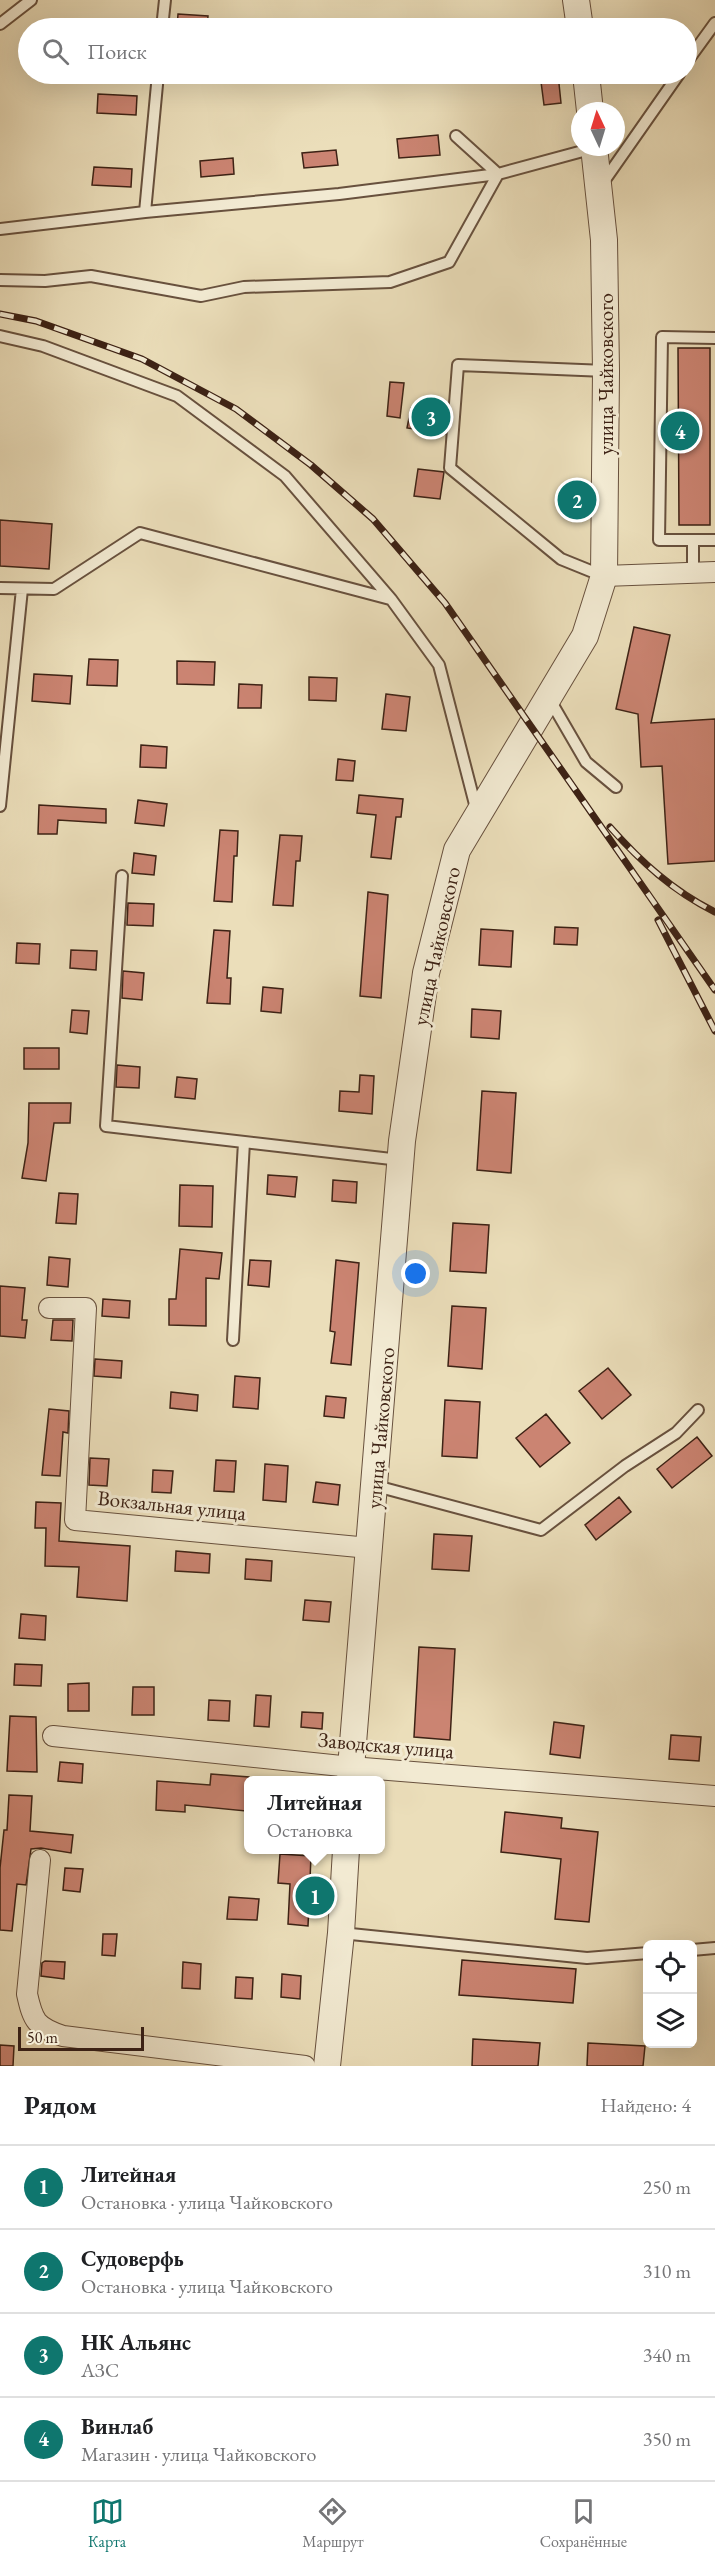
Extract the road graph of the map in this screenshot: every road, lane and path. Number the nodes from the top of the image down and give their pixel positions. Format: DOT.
graph roads {
  1 [pos="31,0"];
  2 [pos="165,0"];
  3 [pos="576,0"];
  4 [pos="163,18"];
  5 [pos="579,18"];
  6 [pos="715,23"];
  7 [pos="0,24"];
  8 [pos="697,49"];
  9 [pos="157,84"];
  10 [pos="587,84"];
  11 [pos="672,84"];
  12 [pos="589,102"];
  13 [pos="456,136"];
  14 [pos="571,153"];
  15 [pos="595,156"];
  16 [pos="498,174"];
  17 [pos="599,188"];
  18 [pos="145,212"];
  19 [pos="0,229"];
  20 [pos="0,280"];
  21 [pos="0,336"];
  22 [pos="715,338"];
  23 [pos="606,371"];
  24 [pos="693,540"];
  25 [pos="715,540"];
  26 [pos="715,572"];
  27 [pos="693,573"];
  28 [pos="604,576"];
  29 [pos="0,588"];
  30 [pos="22,589"];
  31 [pos="391,599"];
  32 [pos="548,697"];
  33 [pos="616,787"];
  34 [pos="0,806"];
  35 [pos="477,815"];
  36 [pos="122,876"];
  37 [pos="244,1142"];
  38 [pos="400,1160"];
  39 [pos="49,1308"];
  40 [pos="233,1340"];
  41 [pos="698,1410"];
  42 [pos="376,1486"];
  43 [pos="369,1548"];
  44 [pos="53,1736"];
  45 [pos="351,1774"];
  46 [pos="384,1776"];
  47 [pos="385,1776"];
  48 [pos="715,1796"];
  49 [pos="346,1854"];
  50 [pos="40,1860"];
  51 [pos="341,1933"];
  52 [pos="715,1948"];
  53 [pos="697,1950"];
  54 [pos="643,1953"];
  55 [pos="305,2066"];
  56 [pos="327,2066"];
  1 -- 7 [label="lane"];
  2 -- 4 [label="lane"];
  3 -- 5 [label="street"];
  6 -- 8 [label="lane"];
  9 -- 18 [label="lane"];
  10 -- 12 [label="street"];
  11 -- 17 [label="lane"];
  13 -- 16 [label="lane"];
  14 -- 16 [label="lane"];
  15 -- 17 [label="street, улица Чайковского"];
  16 -- 18 [label="lane"];
  16 -- 20 [label="lane"];
  17 -- 23 [label="street, улица Чайковского"];
  18 -- 19 [label="lane"];
  21 -- 31 [label="lane"];
  22 -- 24 [label="lane"];
  23 -- 28 [label="street, улица Чайковского"];
  23 -- 28 [label="lane"];
  24 -- 25 [label="lane"];
  24 -- 27 [label="lane"];
  26 -- 27 [label="street"];
  27 -- 28 [label="street"];
  28 -- 32 [label="street, улица Чайковского"];
  29 -- 30 [label="lane"];
  30 -- 31 [label="lane"];
  30 -- 34 [label="lane"];
  31 -- 35 [label="lane"];
  32 -- 33 [label="lane"];
  32 -- 35 [label="street, улица Чайковского"];
  35 -- 38 [label="street, улица Чайковского"];
  36 -- 37 [label="lane"];
  37 -- 38 [label="lane"];
  37 -- 40 [label="lane"];
  38 -- 42 [label="street, улица Чайковского"];
  39 -- 43 [label="street, Вокзальная улица"];
  41 -- 42 [label="lane"];
  42 -- 43 [label="street, улица Чайковского"];
  43 -- 45 [label="street, улица Чайковского"];
  44 -- 45 [label="street, Заводская улица"];
  45 -- 46 [label="street, Заводская улица"];
  47 -- 48 [label="street, Заводская улица"];
  49 -- 51 [label="street"];
  50 -- 55 [label="street"];
  51 -- 54 [label="lane"];
  51 -- 56 [label="street"];
  52 -- 53 [label="lane"];
}
